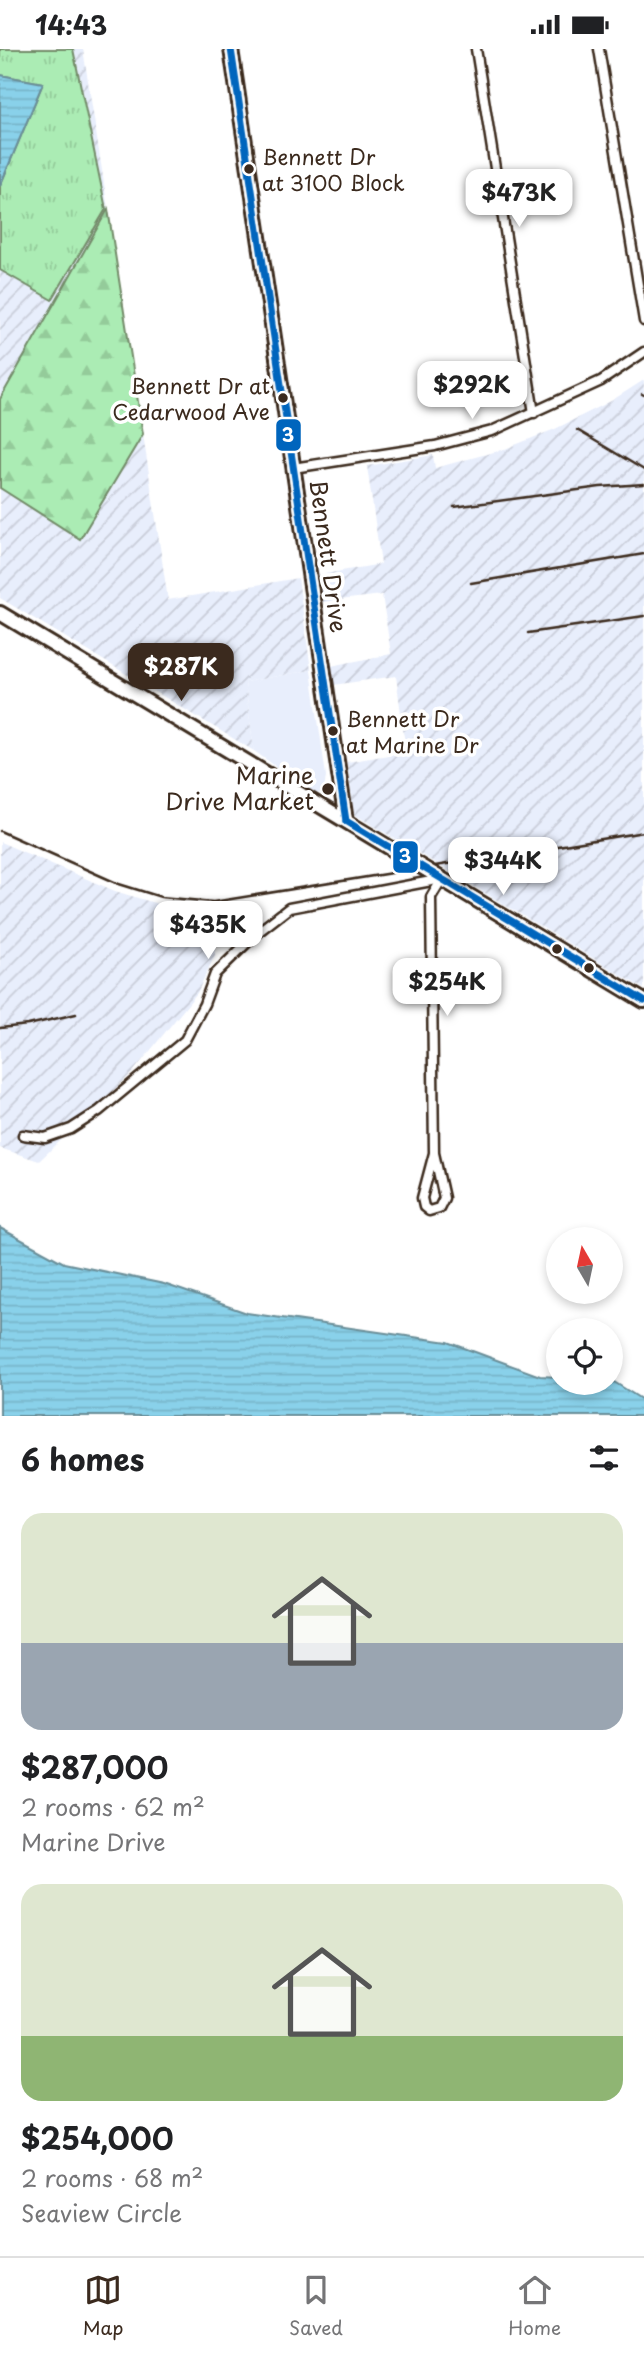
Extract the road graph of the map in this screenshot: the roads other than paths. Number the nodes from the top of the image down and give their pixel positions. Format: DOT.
graph roads {
  1 [pos="231,49"];
  2 [pos="476,49"];
  3 [pos="599,49"];
  4 [pos="644,321"];
  5 [pos="644,352"];
  6 [pos="534,413"];
  7 [pos="293,468"];
  8 [pos="0,613"];
  9 [pos="346,821"];
  10 [pos="442,879"];
  11 [pos="644,1001"];
  12 [pos="23,1135"];
  13 [pos="435,1153"];
  1 -- 7 [label="main road, Bennett Drive"];
  2 -- 6 [label="street"];
  3 -- 4 [label="street"];
  5 -- 6 [label="street"];
  6 -- 7 [label="street"];
  7 -- 9 [label="main road, Bennett Drive"];
  8 -- 9 [label="main road"];
  9 -- 10 [label="main road"];
  10 -- 11 [label="main road"];
  10 -- 12 [label="street"];
  10 -- 13 [label="street"];
  13 -- 13 [label="street"];
}
